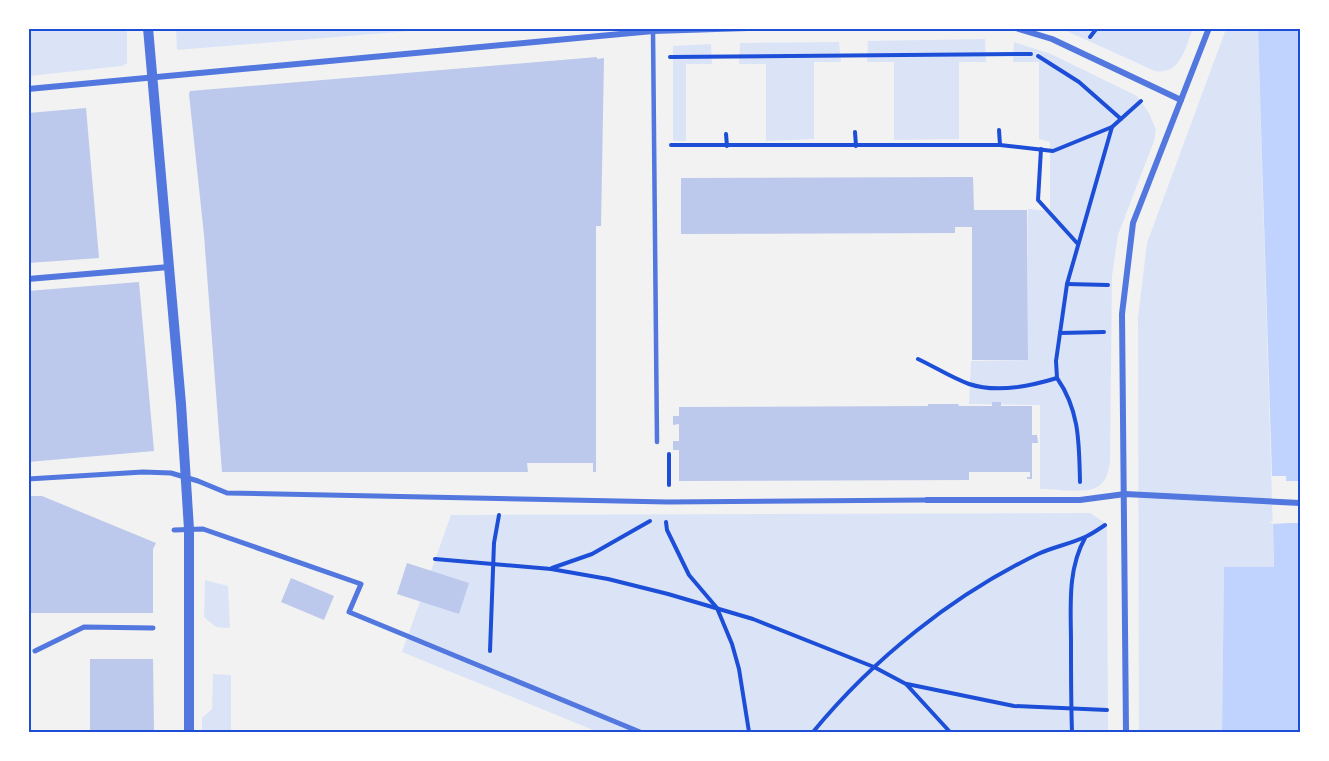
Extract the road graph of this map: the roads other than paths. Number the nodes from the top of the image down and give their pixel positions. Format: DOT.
graph roads {
  1 [pos="148,28"];
  2 [pos="748,28"];
  3 [pos="1016,28"];
  4 [pos="1209,28"];
  5 [pos="653,32"];
  6 [pos="153,77"];
  7 [pos="28,89"];
  8 [pos="1181,100"];
  9 [pos="170,267"];
  10 [pos="28,279"];
  11 [pos="657,442"];
  12 [pos="185,477"];
  13 [pos="28,479"];
  14 [pos="1125,494"];
  15 [pos="927,500"];
  16 [pos="1300,503"];
  17 [pos="174,530"];
  18 [pos="189,530"];
  19 [pos="153,628"];
  20 [pos="35,651"];
  21 [pos="189,732"];
  22 [pos="640,732"];
  23 [pos="1126,732"];
  1 -- 6 [label="street"];
  2 -- 5 [label="street"];
  3 -- 8 [label="street"];
  4 -- 8 [label="street"];
  5 -- 6 [label="street"];
  5 -- 11 [label="lane"];
  6 -- 7 [label="street"];
  6 -- 9 [label="street"];
  8 -- 14 [label="street"];
  9 -- 10 [label="street"];
  9 -- 12 [label="street"];
  12 -- 13 [label="street"];
  12 -- 15 [label="street"];
  12 -- 18 [label="street"];
  14 -- 15 [label="street"];
  14 -- 16 [label="street"];
  14 -- 23 [label="street"];
  17 -- 18 [label="street"];
  18 -- 21 [label="street"];
  18 -- 22 [label="street"];
  19 -- 20 [label="street"];
}
